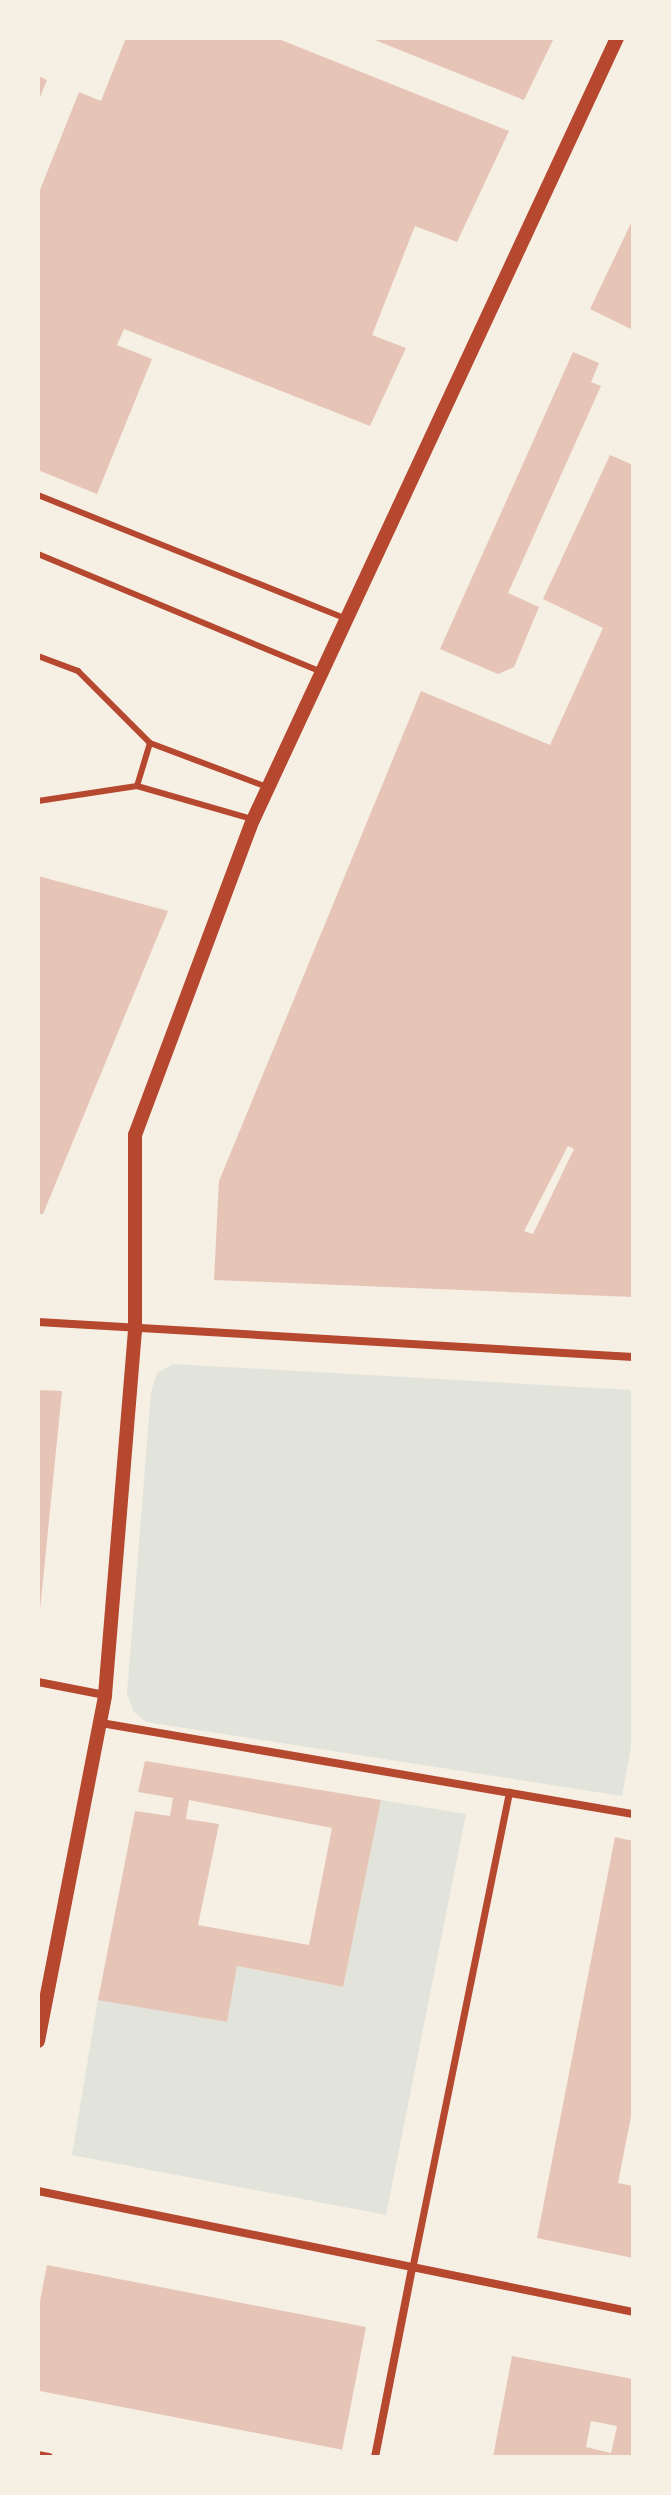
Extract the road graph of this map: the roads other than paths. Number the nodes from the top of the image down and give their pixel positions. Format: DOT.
graph roads {
  1 [pos="617,38"];
  2 [pos="38,495"];
  3 [pos="38,554"];
  4 [pos="342,617"];
  5 [pos="38,656"];
  6 [pos="319,671"];
  7 [pos="150,743"];
  8 [pos="137,786"];
  9 [pos="267,787"];
  10 [pos="38,801"];
  11 [pos="253,820"];
  12 [pos="38,1322"];
  13 [pos="135,1331"];
  14 [pos="633,1357"];
  15 [pos="38,1682"];
  16 [pos="105,1695"];
  17 [pos="101,1723"];
  18 [pos="509,1792"];
  19 [pos="633,1814"];
  20 [pos="38,2041"];
  21 [pos="38,2191"];
  22 [pos="412,2269"];
  23 [pos="633,2312"];
  24 [pos="38,2455"];
  25 [pos="49,2457"];
  26 [pos="375,2457"];
  1 -- 4 [label="street"];
  2 -- 4 [label="lane"];
  3 -- 6 [label="lane"];
  4 -- 6 [label="street"];
  5 -- 7 [label="lane"];
  6 -- 9 [label="street"];
  7 -- 8 [label="lane"];
  7 -- 9 [label="lane"];
  8 -- 10 [label="lane"];
  8 -- 11 [label="lane"];
  9 -- 11 [label="street"];
  11 -- 13 [label="street"];
  12 -- 13 [label="street"];
  13 -- 14 [label="street"];
  13 -- 16 [label="street"];
  15 -- 16 [label="street"];
  16 -- 17 [label="street"];
  17 -- 18 [label="street"];
  17 -- 20 [label="street"];
  18 -- 19 [label="street"];
  18 -- 22 [label="street"];
  21 -- 22 [label="street"];
  22 -- 23 [label="street"];
  22 -- 26 [label="street"];
  24 -- 25 [label="street"];
}
